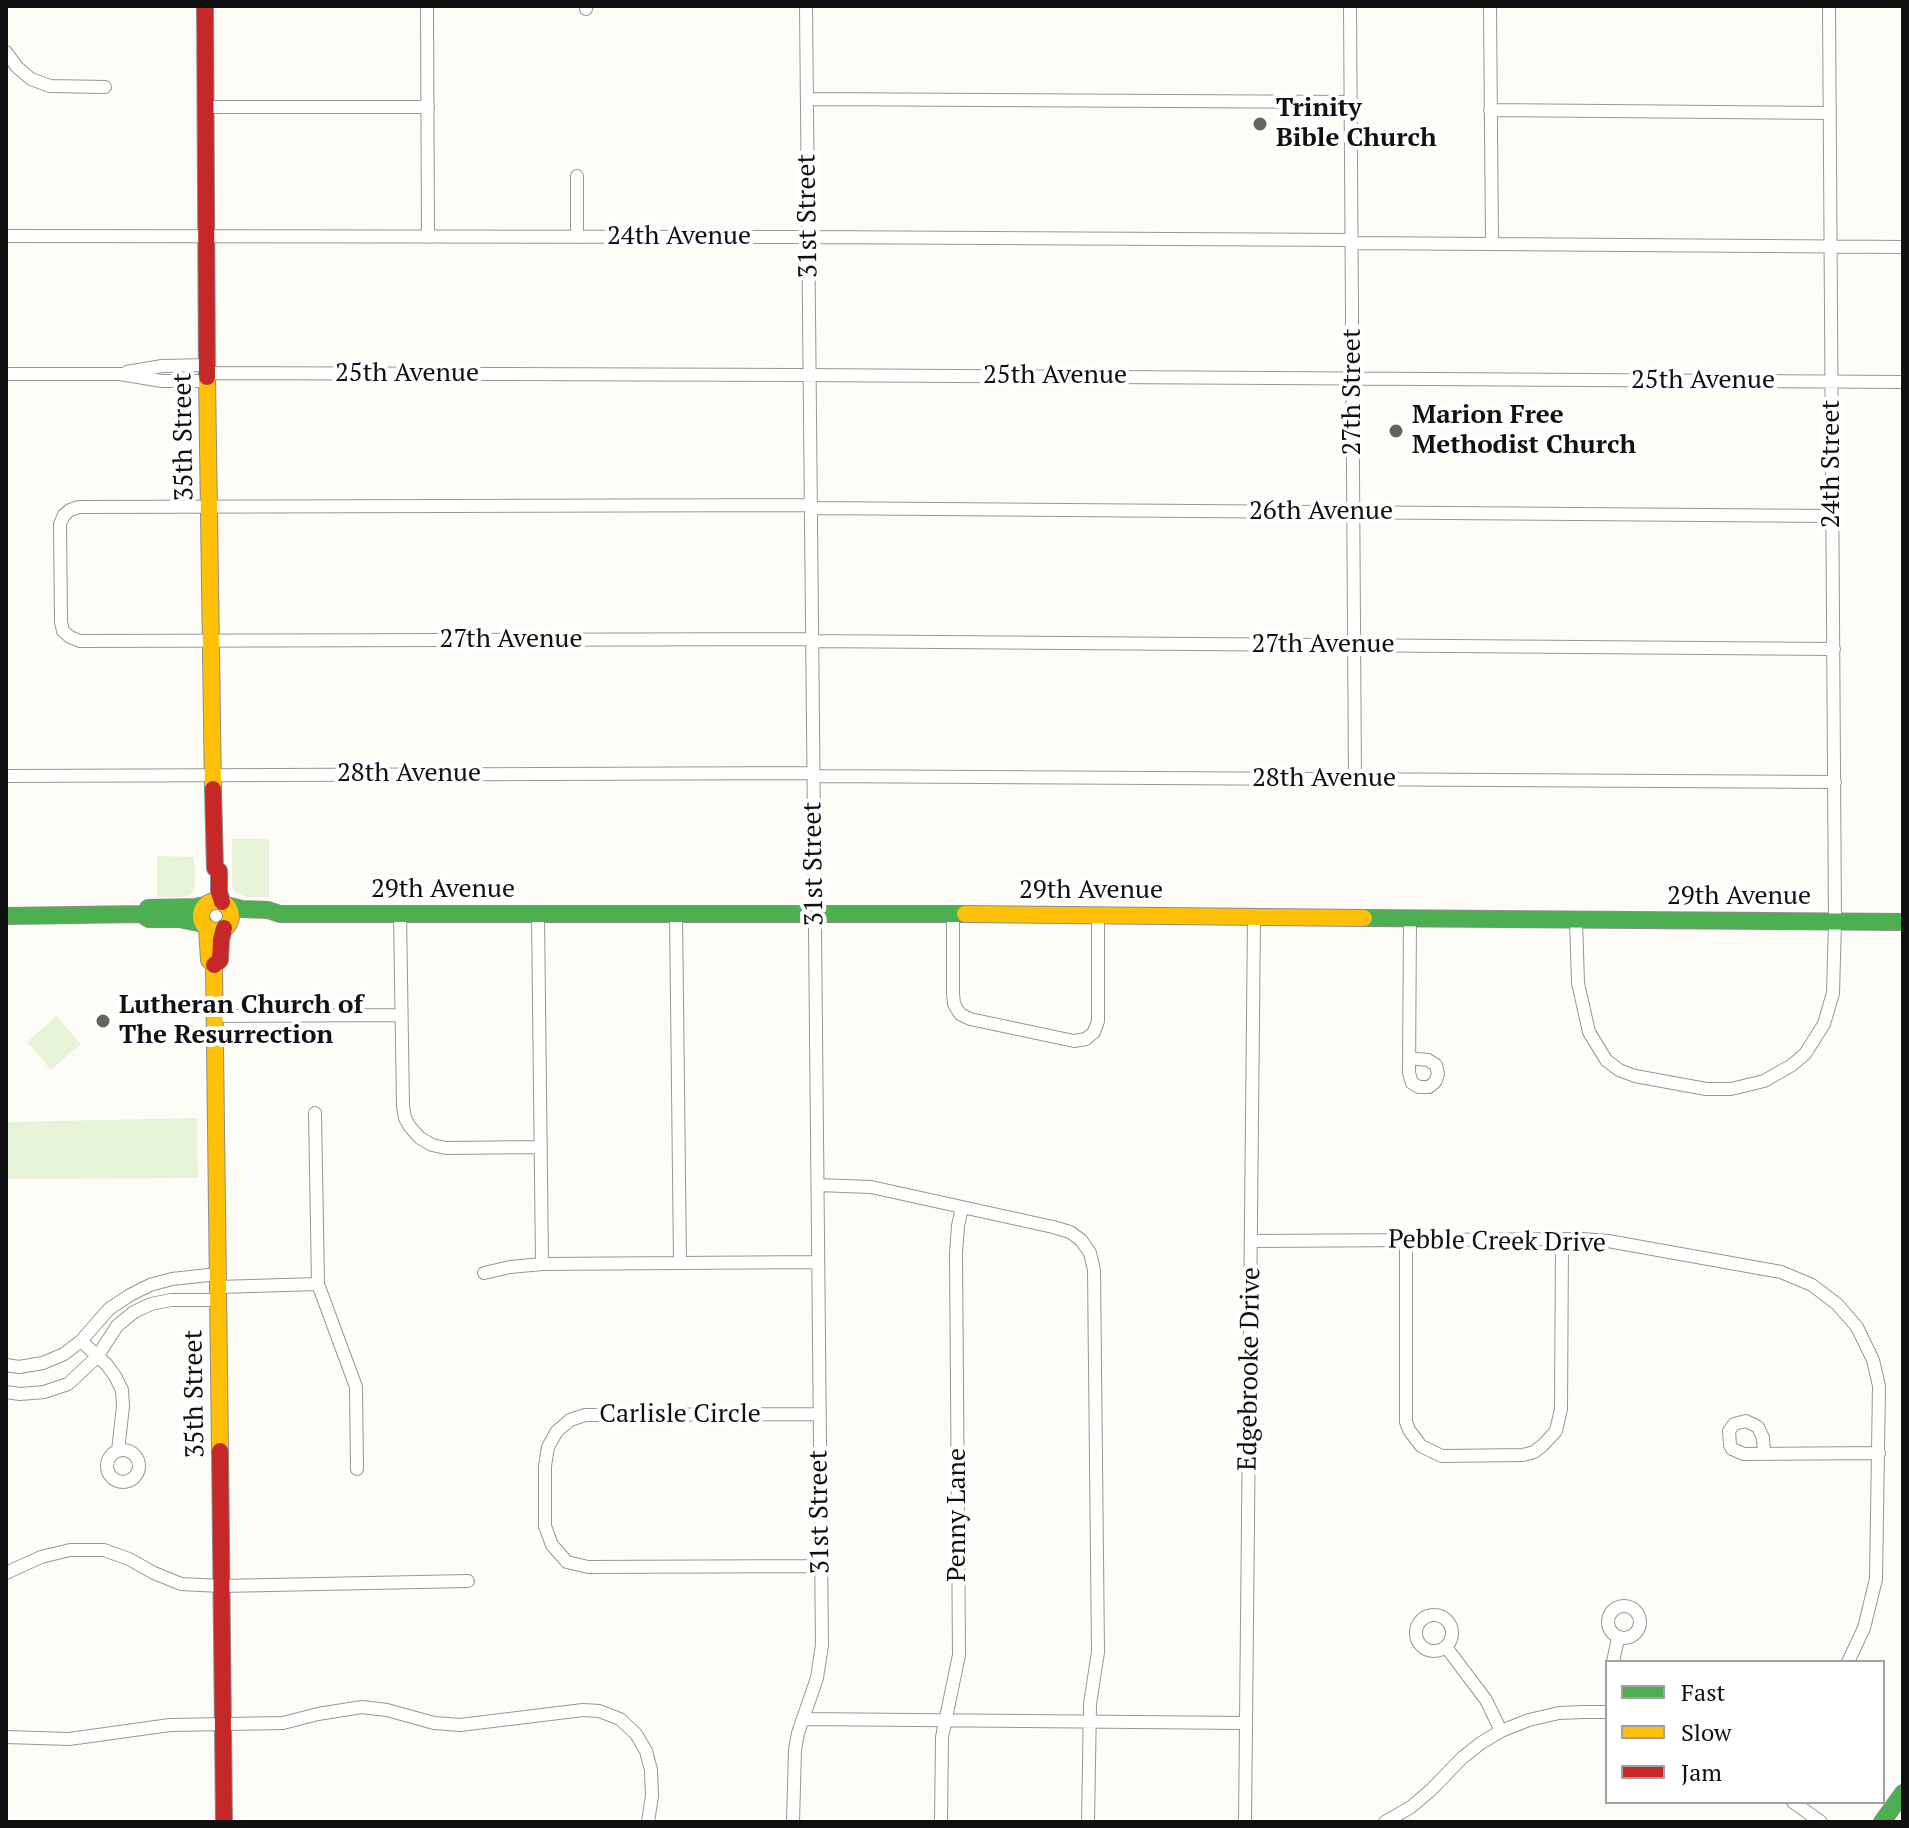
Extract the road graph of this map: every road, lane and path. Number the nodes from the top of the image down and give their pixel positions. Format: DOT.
graph roads {
  1 [pos="205,6"];
  2 [pos="427,6"];
  3 [pos="806,6"];
  4 [pos="1350,6"];
  5 [pos="1490,6"];
  6 [pos="1829,6"];
  7 [pos="6,52"];
  8 [pos="105,87"];
  9 [pos="807,99"];
  10 [pos="1351,102"];
  11 [pos="206,107"];
  12 [pos="428,107"];
  13 [pos="1490,110"];
  14 [pos="1830,113"];
  15 [pos="577,176"];
  16 [pos="6,236"];
  17 [pos="428,237"];
  18 [pos="577,237"];
  19 [pos="808,237"];
  20 [pos="207,238"];
  21 [pos="1352,242"];
  22 [pos="1492,244"];
  23 [pos="1830,246"];
  24 [pos="1903,247"];
  25 [pos="207,373"];
  26 [pos="6,374"];
  27 [pos="809,375"];
  28 [pos="1353,378"];
  29 [pos="1831,382"];
  30 [pos="1903,382"];
  31 [pos="209,507"];
  32 [pos="810,507"];
  33 [pos="1354,512"];
  34 [pos="1832,516"];
  35 [pos="812,640"];
  36 [pos="210,641"];
  37 [pos="1355,645"];
  38 [pos="1834,649"];
  39 [pos="213,774"];
  40 [pos="813,774"];
  41 [pos="6,776"];
  42 [pos="1355,779"];
  43 [pos="1835,782"];
  44 [pos="215,904"];
  45 [pos="676,913"];
  46 [pos="815,913"];
  47 [pos="141,914"];
  48 [pos="280,914"];
  49 [pos="400,914"];
  50 [pos="538,914"];
  51 [pos="953,914"];
  52 [pos="1098,915"];
  53 [pos="6,916"];
  54 [pos="1254,917"];
  55 [pos="1410,919"];
  56 [pos="1576,920"];
  57 [pos="1835,922"];
  58 [pos="1903,922"];
  59 [pos="216,926"];
  60 [pos="401,1015"];
  61 [pos="215,1016"];
  62 [pos="1409,1058"];
  63 [pos="315,1113"];
  64 [pos="541,1147"];
  65 [pos="818,1185"];
  66 [pos="962,1207"];
  67 [pos="1406,1240"];
  68 [pos="1562,1240"];
  69 [pos="1251,1241"];
  70 [pos="818,1262"];
  71 [pos="680,1263"];
  72 [pos="542,1264"];
  73 [pos="484,1273"];
  74 [pos="318,1284"];
  75 [pos="218,1287"];
  76 [pos="81,1341"];
  77 [pos="97,1357"];
  78 [pos="6,1365"];
  79 [pos="6,1392"];
  80 [pos="819,1414"];
  81 [pos="118,1451"];
  82 [pos="1879,1453"];
  83 [pos="1764,1454"];
  84 [pos="357,1469"];
  85 [pos="821,1566"];
  86 [pos="6,1573"];
  87 [pos="468,1581"];
  88 [pos="221,1586"];
  89 [pos="1618,1638"];
  90 [pos="1446,1647"];
  91 [pos="1613,1660"];
  92 [pos="1849,1660"];
  93 [pos="1605,1712"];
  94 [pos="804,1719"];
  95 [pos="944,1720"];
  96 [pos="1089,1721"];
  97 [pos="1245,1723"];
  98 [pos="223,1725"];
  99 [pos="1501,1731"];
  100 [pos="6,1737"];
  101 [pos="1903,1793"];
  102 [pos="1796,1804"];
  103 [pos="224,1822"];
  104 [pos="648,1822"];
  105 [pos="793,1822"];
  106 [pos="941,1822"];
  107 [pos="1088,1822"];
  108 [pos="1245,1822"];
  109 [pos="1385,1822"];
  110 [pos="1821,1822"];
  111 [pos="1882,1822"];
  1 -- 11 [label="street, 35th Street"];
  2 -- 12 [label="street"];
  3 -- 9 [label="street, 31st Street"];
  4 -- 10 [label="street, 27th Street"];
  5 -- 13 [label="street"];
  6 -- 14 [label="street, 24th Street"];
  7 -- 8 [label="street"];
  9 -- 10 [label="street"];
  9 -- 19 [label="street, 31st Street"];
  10 -- 21 [label="street, 27th Street"];
  11 -- 12 [label="street"];
  11 -- 20 [label="street, 35th Street"];
  12 -- 17 [label="street"];
  13 -- 14 [label="street"];
  13 -- 22 [label="street"];
  14 -- 23 [label="street, 24th Street"];
  15 -- 18 [label="street"];
  16 -- 20 [label="street, 24th Avenue"];
  17 -- 18 [label="street, 24th Avenue"];
  17 -- 20 [label="street, 24th Avenue"];
  18 -- 19 [label="street, 24th Avenue"];
  19 -- 21 [label="street, 24th Avenue"];
  19 -- 27 [label="street, 31st Street"];
  20 -- 25 [label="street, 35th Street"];
  21 -- 22 [label="street, 24th Avenue"];
  21 -- 28 [label="street, 27th Street"];
  22 -- 23 [label="street, 24th Avenue"];
  23 -- 24 [label="street, 24th Avenue"];
  23 -- 29 [label="street, 24th Street"];
  25 -- 26 [label="street, 25th Avenue"];
  25 -- 27 [label="street, 25th Avenue"];
  25 -- 31 [label="street, 35th Street"];
  27 -- 28 [label="street, 25th Avenue"];
  27 -- 32 [label="street, 31st Street"];
  28 -- 29 [label="street, 25th Avenue"];
  28 -- 33 [label="street, 27th Street"];
  29 -- 30 [label="street, 25th Avenue"];
  29 -- 34 [label="street, 24th Street"];
  31 -- 32 [label="street, 26th Avenue"];
  31 -- 36 [label="street, 35th Street"];
  31 -- 36 [label="street, 27th Avenue"];
  32 -- 33 [label="street, 26th Avenue"];
  32 -- 35 [label="street, 31st Street"];
  33 -- 34 [label="street, 26th Avenue"];
  33 -- 37 [label="street, 27th Street"];
  34 -- 38 [label="street, 24th Street"];
  35 -- 36 [label="street, 27th Avenue"];
  35 -- 37 [label="street, 27th Avenue"];
  35 -- 40 [label="street, 31st Street"];
  36 -- 39 [label="street, 35th Street"];
  37 -- 38 [label="street, 27th Avenue"];
  37 -- 42 [label="street, 27th Street"];
  38 -- 43 [label="street, 24th Street"];
  39 -- 40 [label="street, 28th Avenue"];
  39 -- 41 [label="street, 28th Avenue"];
  39 -- 44 [label="street, 35th Street"];
  40 -- 42 [label="street, 28th Avenue"];
  40 -- 46 [label="street, 31st Street"];
  42 -- 43 [label="street, 28th Avenue"];
  43 -- 57 [label="street, 24th Street"];
  44 -- 47 [label="street, 29th Avenue"];
  44 -- 48 [label="street, 29th Avenue"];
  44 -- 59 [label="street"];
  44 -- 59 [label="street"];
  45 -- 46 [label="street, 29th Avenue"];
  45 -- 50 [label="street, 29th Avenue"];
  45 -- 71 [label="street"];
  46 -- 51 [label="street, 29th Avenue"];
  46 -- 65 [label="street, 31st Street"];
  47 -- 53 [label="street, 29th Avenue"];
  47 -- 59 [label="street, 29th Avenue"];
  48 -- 49 [label="street, 29th Avenue"];
  48 -- 59 [label="street, 29th Avenue"];
  49 -- 50 [label="street, 29th Avenue"];
  49 -- 60 [label="street"];
  50 -- 64 [label="street"];
  51 -- 52 [label="street, 29th Avenue"];
  51 -- 52 [label="street"];
  52 -- 54 [label="street, 29th Avenue"];
  54 -- 55 [label="street, 29th Avenue"];
  54 -- 69 [label="street, Edgebrooke Drive"];
  55 -- 56 [label="street, 29th Avenue"];
  55 -- 62 [label="street"];
  56 -- 57 [label="street, 29th Avenue"];
  56 -- 57 [label="street, 24th Street"];
  57 -- 58 [label="street, 29th Avenue"];
  59 -- 61 [label="street, 35th Street"];
  60 -- 61 [label="street"];
  60 -- 64 [label="street"];
  61 -- 75 [label="street, 35th Street"];
  63 -- 74 [label="street"];
  64 -- 72 [label="street"];
  65 -- 66 [label="street"];
  65 -- 70 [label="street, 31st Street"];
  66 -- 95 [label="street, Penny Lane"];
  66 -- 96 [label="street"];
  67 -- 68 [label="street, Pebble Creek Drive"];
  67 -- 68 [label="street"];
  67 -- 69 [label="street, Pebble Creek Drive"];
  68 -- 82 [label="street, Pebble Creek Drive"];
  69 -- 97 [label="street, Edgebrooke Drive"];
  70 -- 71 [label="street"];
  70 -- 80 [label="street, 31st Street"];
  71 -- 72 [label="street"];
  72 -- 73 [label="street"];
  74 -- 75 [label="street"];
  74 -- 84 [label="street"];
  75 -- 76 [label="street"];
  75 -- 77 [label="street"];
  75 -- 88 [label="street, 35th Street"];
  76 -- 77 [label="street"];
  76 -- 78 [label="street"];
  77 -- 79 [label="street"];
  77 -- 81 [label="street"];
  80 -- 85 [label="street, 31st Street"];
  80 -- 85 [label="street, Carlisle Circle"];
  82 -- 83 [label="street"];
  82 -- 92 [label="street, Pebble Creek Drive"];
  85 -- 94 [label="street, 31st Street"];
  86 -- 88 [label="street"];
  87 -- 88 [label="street"];
  88 -- 98 [label="street, 35th Street"];
  89 -- 91 [label="street"];
  90 -- 99 [label="street"];
  93 -- 99 [label="street"];
  94 -- 95 [label="street"];
  94 -- 105 [label="street"];
  95 -- 96 [label="street"];
  95 -- 106 [label="street, Penny Lane"];
  96 -- 97 [label="street"];
  96 -- 107 [label="street"];
  97 -- 108 [label="street, Edgebrooke Drive"];
  98 -- 100 [label="street"];
  98 -- 103 [label="street, 35th Street"];
  98 -- 104 [label="street"];
  99 -- 109 [label="street"];
  101 -- 111 [label="street"];
  102 -- 110 [label="street"];
}
